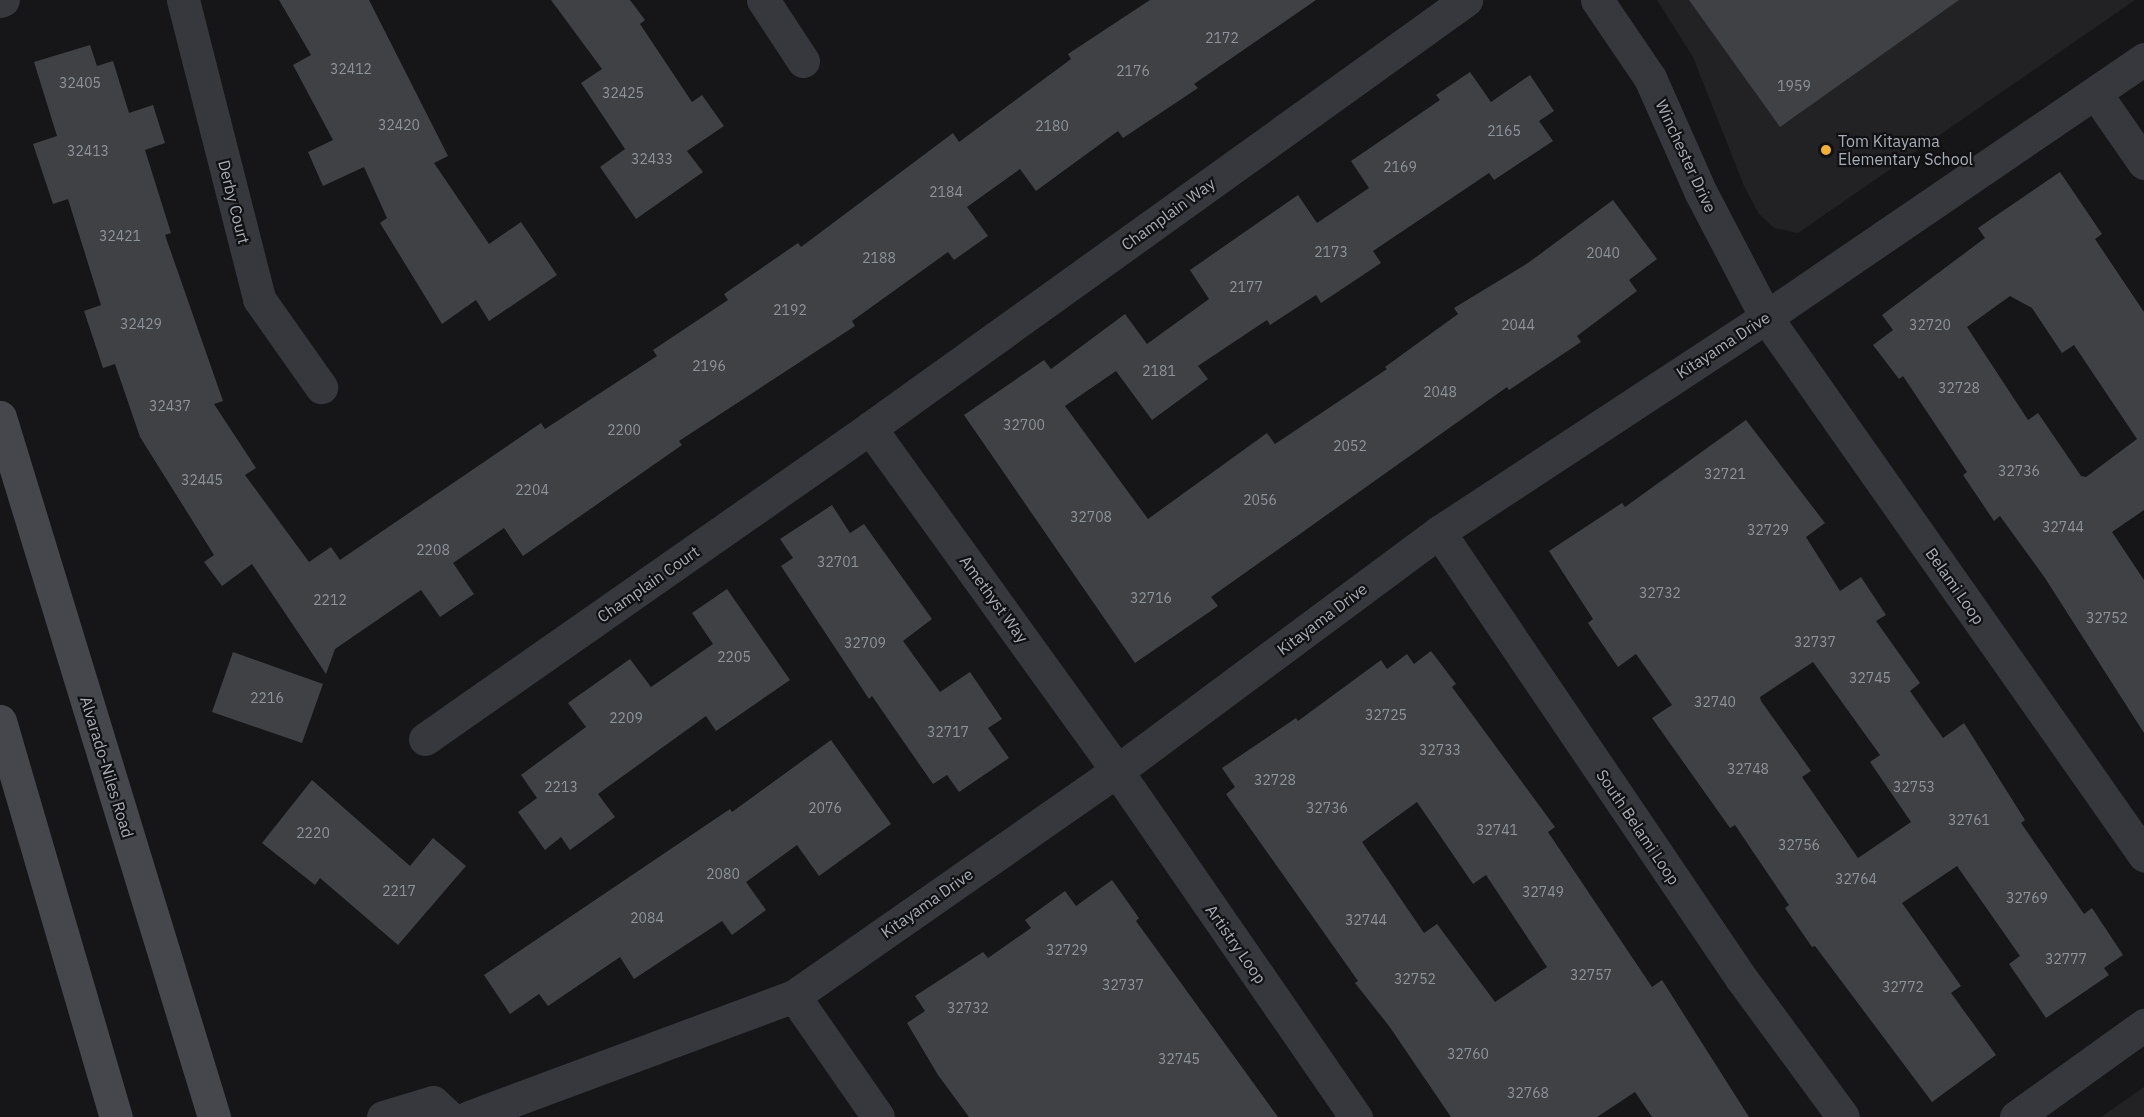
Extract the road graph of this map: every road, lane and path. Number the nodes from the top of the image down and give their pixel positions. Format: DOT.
graph roads {
  1 [pos="183,0"];
  2 [pos="763,0"];
  3 [pos="1466,0"];
  4 [pos="1597,0"];
  5 [pos="2144,59"];
  6 [pos="803,61"];
  7 [pos="2096,94"];
  8 [pos="2144,163"];
  9 [pos="1766,316"];
  10 [pos="321,387"];
  11 [pos="0,417"];
  12 [pos="870,428"];
  13 [pos="1439,532"];
  14 [pos="0,722"];
  15 [pos="425,739"];
  16 [pos="1117,771"];
  17 [pos="2144,855"];
  18 [pos="794,996"];
  19 [pos="2144,1025"];
  20 [pos="470,1116"];
  21 [pos="116,1117"];
  22 [pos="214,1117"];
  23 [pos="382,1117"];
  24 [pos="878,1117"];
  25 [pos="1356,1117"];
  26 [pos="1844,1117"];
  27 [pos="2016,1117"];
  1 -- 10 [label="street, Derby Court"];
  2 -- 6 [label="street"];
  3 -- 12 [label="street, Champlain Way"];
  4 -- 9 [label="street, Winchester Drive"];
  5 -- 7 [label="street, Kitayama Drive"];
  7 -- 8 [label="street"];
  7 -- 9 [label="street, Kitayama Drive"];
  9 -- 13 [label="street, Kitayama Drive"];
  9 -- 17 [label="street, Belami Loop"];
  11 -- 22 [label="main road, Alvarado-Niles Road"];
  12 -- 15 [label="street, Champlain Court"];
  12 -- 16 [label="street, Amethyst Way"];
  13 -- 16 [label="street, Kitayama Drive"];
  13 -- 26 [label="street, South Belami Loop"];
  14 -- 21 [label="main road"];
  16 -- 18 [label="street, Kitayama Drive"];
  16 -- 25 [label="street, Artistry Loop"];
  18 -- 20 [label="street, Kitayama Drive"];
  18 -- 24 [label="street"];
  19 -- 27 [label="street"];
  20 -- 23 [label="street, Kitayama Drive"];
}
